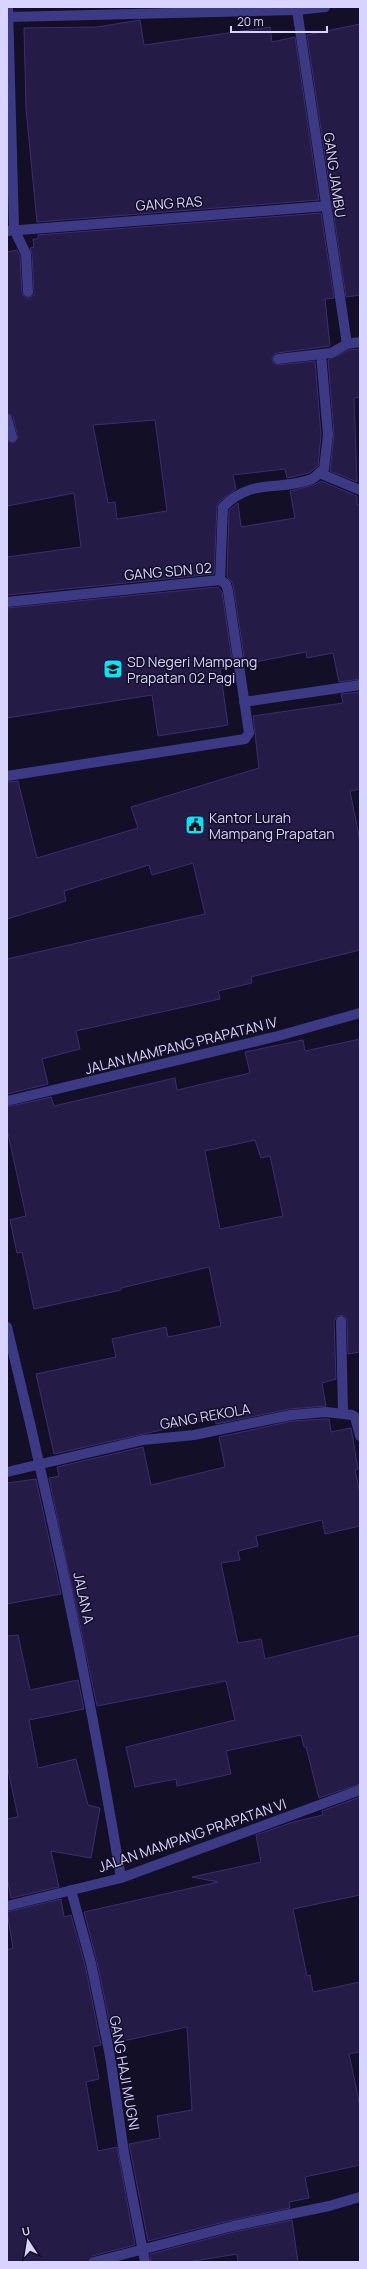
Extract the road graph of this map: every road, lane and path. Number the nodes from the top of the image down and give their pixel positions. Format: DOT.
graph roads {
  1 [pos="325,7"];
  2 [pos="297,10"];
  3 [pos="9,12"];
  4 [pos="326,206"];
  5 [pos="10,230"];
  6 [pos="28,292"];
  7 [pos="360,342"];
  8 [pos="347,344"];
  9 [pos="321,354"];
  10 [pos="278,359"];
  11 [pos="7,419"];
  12 [pos="12,437"];
  13 [pos="319,473"];
  14 [pos="360,490"];
  15 [pos="220,580"];
  16 [pos="7,602"];
  17 [pos="360,685"];
  18 [pos="244,702"];
  19 [pos="7,776"];
  20 [pos="360,1013"];
  21 [pos="7,1101"];
  22 [pos="341,1322"];
  23 [pos="7,1328"];
  24 [pos="344,1412"];
  25 [pos="360,1436"];
  26 [pos="41,1465"];
  27 [pos="7,1472"];
  28 [pos="360,1790"];
  29 [pos="121,1878"];
  30 [pos="71,1890"];
  31 [pos="7,1906"];
  32 [pos="360,2197"];
  33 [pos="143,2249"];
  34 [pos="94,2262"];
  35 [pos="145,2262"];
  1 -- 2 [label="street"];
  2 -- 3 [label="street"];
  2 -- 4 [label="street, GANG JAMBU"];
  3 -- 5 [label="street"];
  4 -- 5 [label="street, GANG RAS"];
  4 -- 8 [label="street, GANG JAMBU"];
  5 -- 6 [label="street"];
  7 -- 8 [label="street"];
  8 -- 9 [label="street"];
  9 -- 10 [label="street"];
  9 -- 13 [label="street"];
  11 -- 12 [label="street"];
  13 -- 14 [label="street"];
  13 -- 15 [label="street"];
  15 -- 16 [label="street, GANG SDN 02"];
  15 -- 18 [label="street, GANG SDN 02"];
  17 -- 18 [label="street"];
  18 -- 19 [label="street, GANG SDN 02"];
  20 -- 21 [label="street, JALAN MAMPANG PRAPATAN IV"];
  22 -- 24 [label="street"];
  23 -- 26 [label="street, JALAN A"];
  24 -- 25 [label="street"];
  24 -- 26 [label="street, GANG REKOLA"];
  26 -- 27 [label="street, GANG REKOLA"];
  26 -- 29 [label="street, JALAN A"];
  28 -- 29 [label="street, JALAN MAMPANG PRAPATAN VI"];
  29 -- 30 [label="street, JALAN MAMPANG PRAPATAN VI"];
  30 -- 31 [label="street, JALAN MAMPANG PRAPATAN VI"];
  30 -- 33 [label="street, GANG HAJI MUGNI"];
  32 -- 33 [label="street"];
  33 -- 34 [label="street"];
  33 -- 35 [label="street, GANG HAJI MUGNI"];
}
